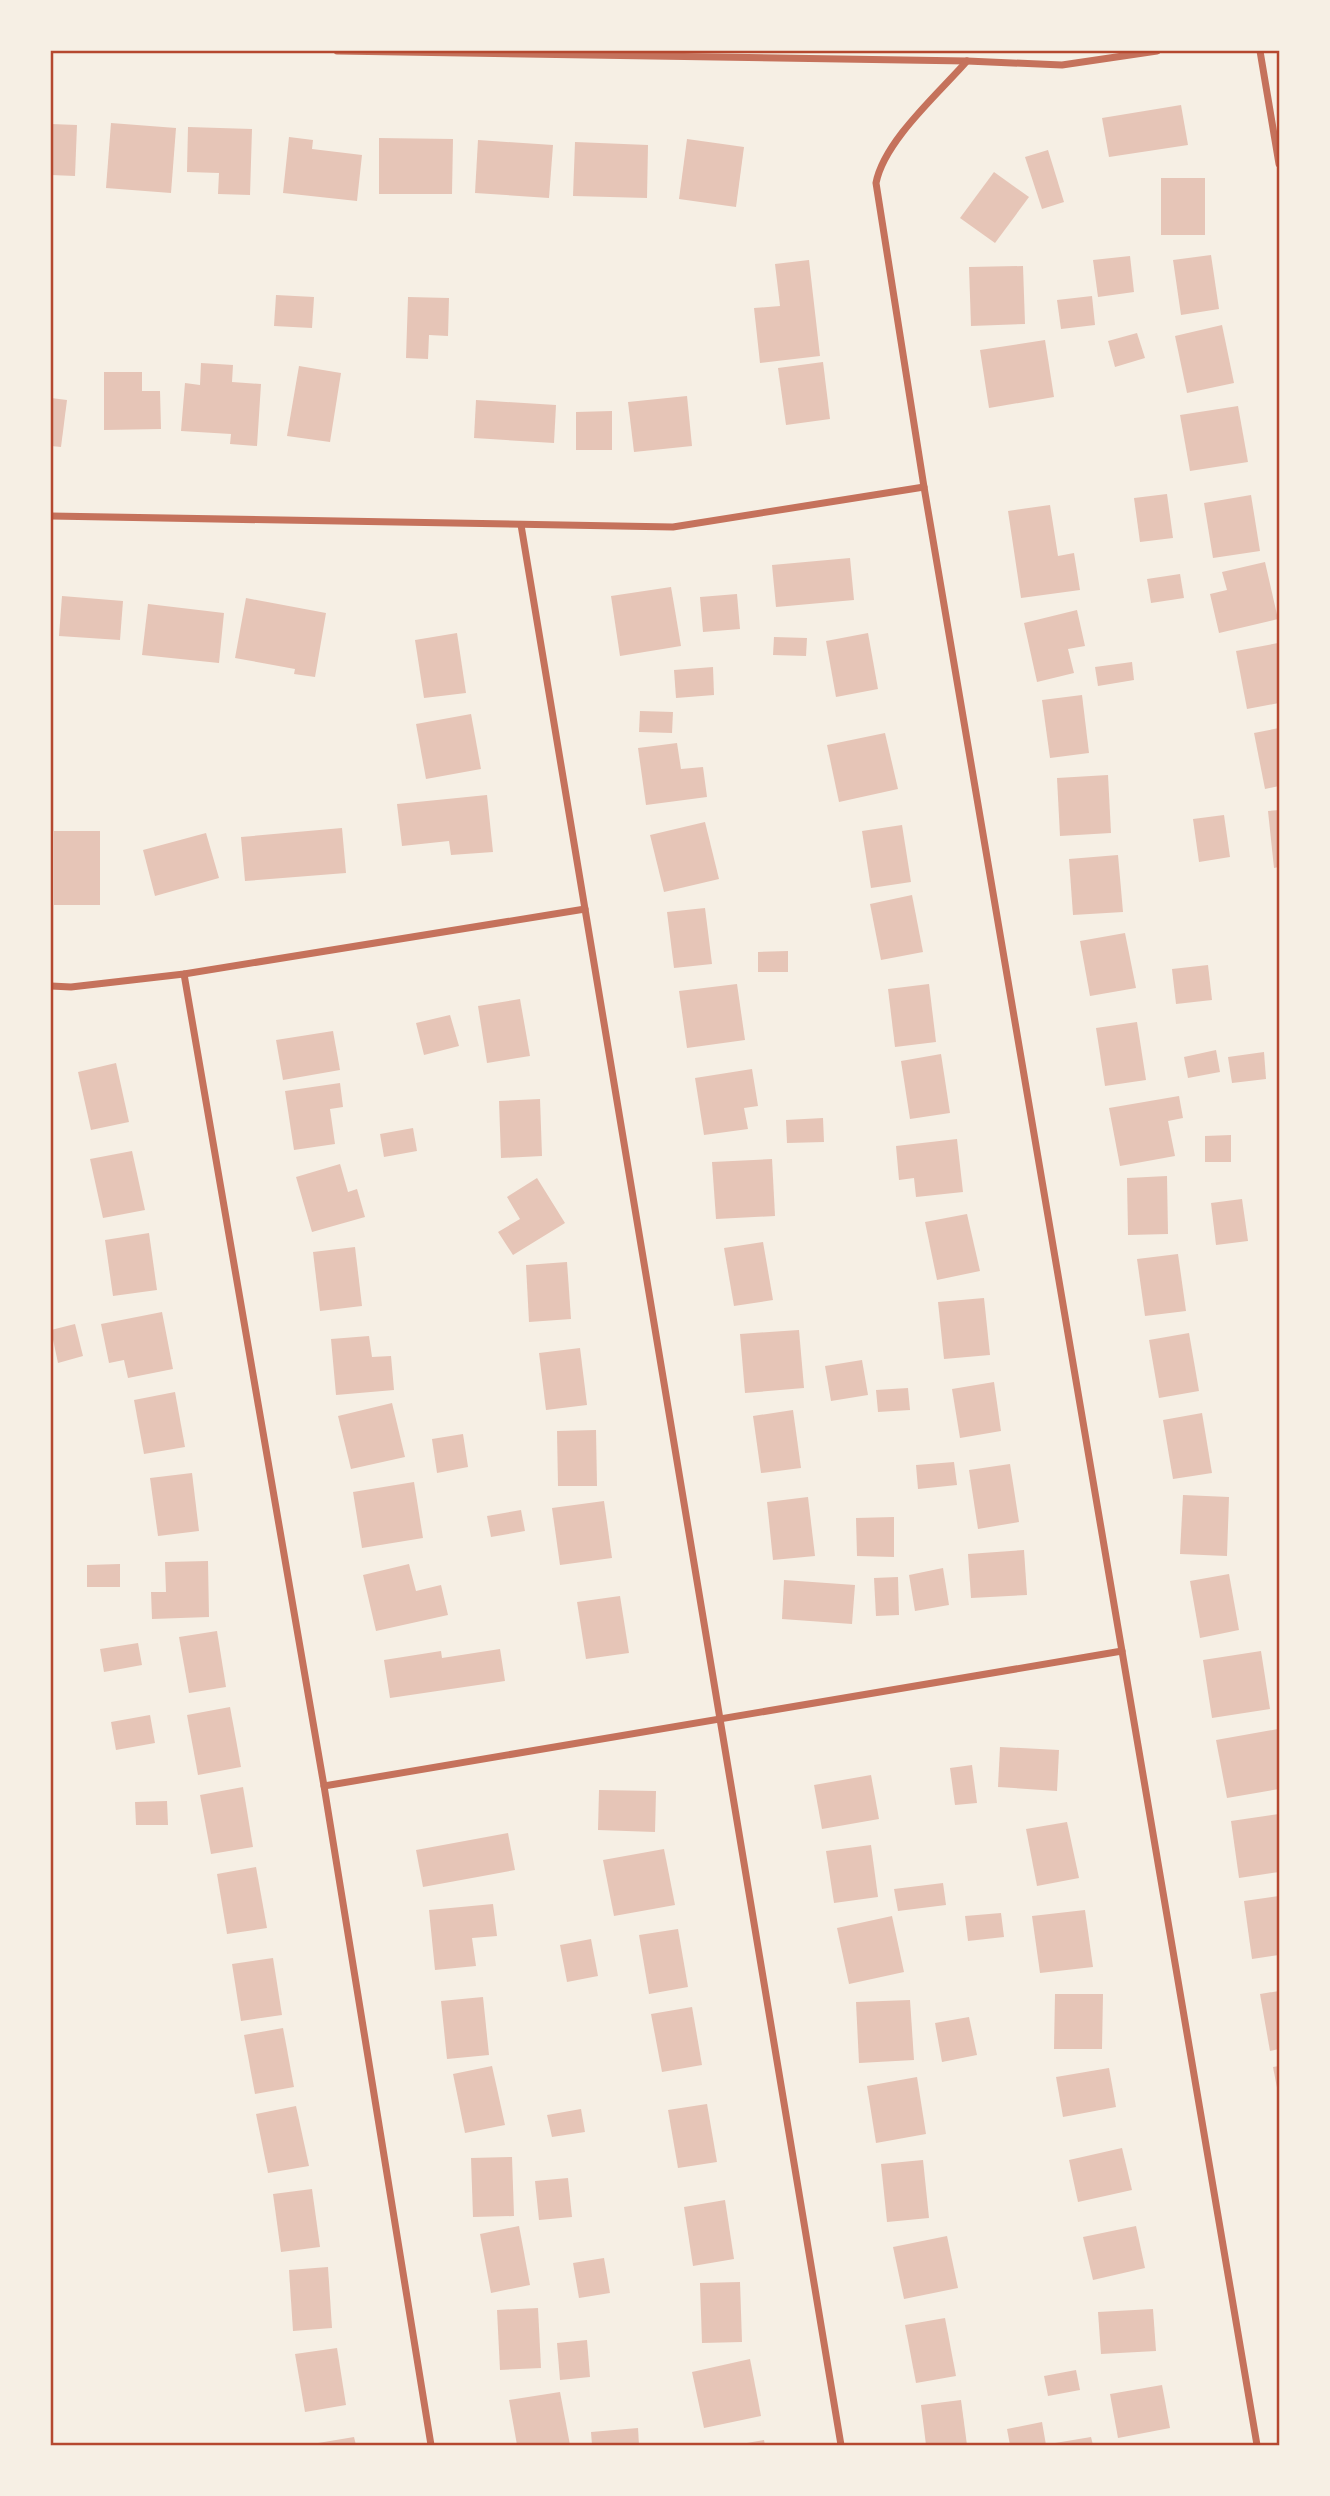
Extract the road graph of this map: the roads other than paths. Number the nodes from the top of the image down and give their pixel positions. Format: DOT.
graph roads {
  1 [pos="337,51"];
  2 [pos="1157,51"];
  3 [pos="1260,51"];
  4 [pos="518,52"];
  5 [pos="967,61"];
  6 [pos="1279,164"];
  7 [pos="924,486"];
  8 [pos="51,516"];
  9 [pos="521,525"];
  10 [pos="585,909"];
  11 [pos="184,974"];
  12 [pos="51,986"];
  13 [pos="1122,1651"];
  14 [pos="719,1718"];
  15 [pos="324,1786"];
  16 [pos="431,2445"];
  17 [pos="841,2445"];
  18 [pos="1257,2445"];
  1 -- 4 [label="street"];
  2 -- 5 [label="street"];
  3 -- 6 [label="street"];
  4 -- 5 [label="street"];
  5 -- 7 [label="street"];
  7 -- 9 [label="street"];
  7 -- 13 [label="street"];
  8 -- 9 [label="street"];
  9 -- 10 [label="street"];
  10 -- 11 [label="street"];
  10 -- 14 [label="street"];
  11 -- 12 [label="street"];
  11 -- 15 [label="street"];
  13 -- 14 [label="street"];
  13 -- 18 [label="street"];
  14 -- 15 [label="street"];
  14 -- 17 [label="street"];
  15 -- 16 [label="street"];
}
